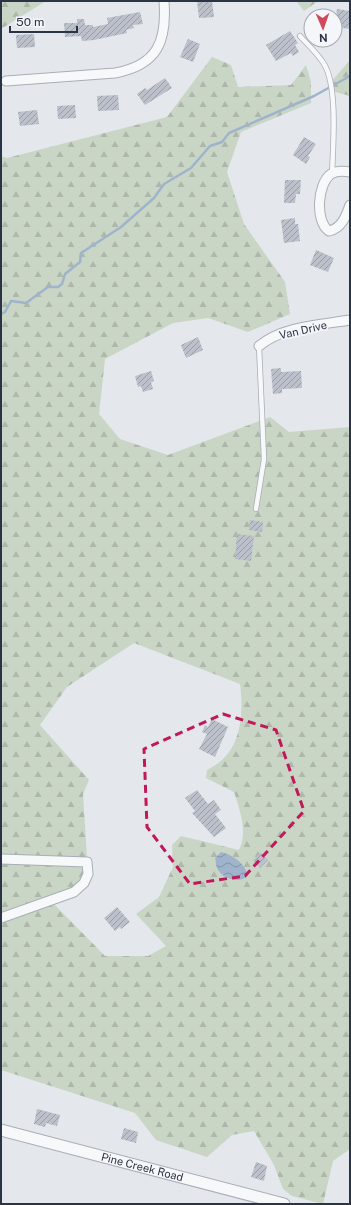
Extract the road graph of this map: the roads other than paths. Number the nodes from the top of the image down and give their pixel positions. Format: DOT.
graph roads {
  1 [pos="164,1"];
  2 [pos="300,36"];
  3 [pos="6,81"];
  4 [pos="350,172"];
  5 [pos="332,174"];
  6 [pos="350,205"];
  7 [pos="350,320"];
  8 [pos="259,346"];
  9 [pos="256,509"];
  10 [pos="1,859"];
  11 [pos="1,918"];
  12 [pos="1,1130"];
  13 [pos="284,1204"];
  1 -- 3 [label="street"];
  2 -- 5 [label="lane"];
  4 -- 5 [label="street"];
  5 -- 6 [label="street"];
  7 -- 8 [label="street, Van Drive"];
  8 -- 9 [label="lane"];
  10 -- 11 [label="street"];
  12 -- 13 [label="street, Pine Creek Road"];
}
